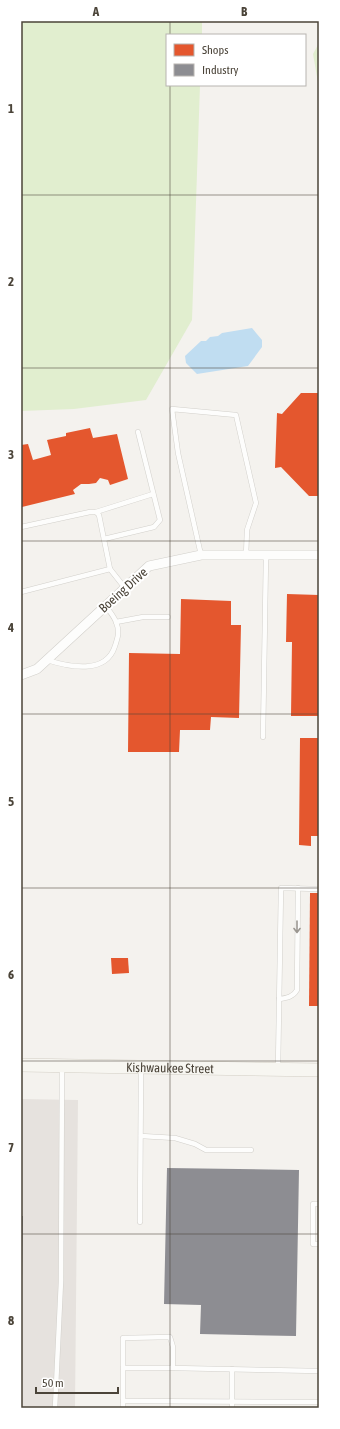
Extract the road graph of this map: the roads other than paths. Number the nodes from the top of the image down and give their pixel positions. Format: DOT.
graph roads {
  1 [pos="138,432"];
  2 [pos="153,494"];
  3 [pos="96,512"];
  4 [pos="21,527"];
  5 [pos="104,539"];
  6 [pos="201,554"];
  7 [pos="319,555"];
  8 [pos="246,556"];
  9 [pos="266,556"];
  10 [pos="110,569"];
  11 [pos="125,588"];
  12 [pos="21,592"];
  13 [pos="106,606"];
  14 [pos="168,617"];
  15 [pos="116,622"];
  16 [pos="47,660"];
  17 [pos="21,675"];
  18 [pos="264,737"];
  19 [pos="298,888"];
  20 [pos="319,889"];
  21 [pos="279,1000"];
  22 [pos="21,1065"];
  23 [pos="62,1066"];
  24 [pos="141,1067"];
  25 [pos="278,1070"];
  26 [pos="319,1070"];
  27 [pos="141,1136"];
  28 [pos="251,1150"];
  29 [pos="319,1204"];
  30 [pos="140,1222"];
  31 [pos="319,1244"];
  32 [pos="123,1368"];
  33 [pos="173,1368"];
  34 [pos="232,1369"];
  35 [pos="319,1371"];
  36 [pos="123,1401"];
  37 [pos="232,1401"];
  38 [pos="319,1402"];
  39 [pos="55,1408"];
  40 [pos="123,1408"];
  41 [pos="232,1408"];
  1 -- 2 [label="lane"];
  2 -- 3 [label="lane"];
  2 -- 5 [label="lane"];
  3 -- 4 [label="lane"];
  3 -- 5 [label="lane"];
  5 -- 10 [label="lane"];
  6 -- 8 [label="street, Boeing Drive"];
  6 -- 8 [label="lane"];
  6 -- 11 [label="street, Boeing Drive"];
  7 -- 9 [label="street, Boeing Drive"];
  8 -- 9 [label="street, Boeing Drive"];
  9 -- 18 [label="lane"];
  10 -- 11 [label="lane"];
  10 -- 12 [label="lane"];
  11 -- 13 [label="street, Boeing Drive"];
  13 -- 15 [label="lane"];
  13 -- 16 [label="street, Boeing Drive"];
  14 -- 15 [label="lane"];
  15 -- 16 [label="lane"];
  16 -- 17 [label="street, Boeing Drive"];
  19 -- 20 [label="lane"];
  19 -- 21 [label="lane, one-way"];
  19 -- 21 [label="lane"];
  21 -- 25 [label="lane"];
  22 -- 23 [label="street, Kishwaukee Street"];
  23 -- 24 [label="street, Kishwaukee Street"];
  23 -- 39 [label="lane"];
  24 -- 25 [label="street, Kishwaukee Street"];
  24 -- 27 [label="lane"];
  25 -- 26 [label="street, Kishwaukee Street"];
  27 -- 28 [label="lane"];
  27 -- 30 [label="lane"];
  29 -- 31 [label="lane"];
  32 -- 33 [label="lane"];
  32 -- 33 [label="lane"];
  32 -- 36 [label="lane"];
  33 -- 34 [label="lane"];
  34 -- 35 [label="lane"];
  34 -- 37 [label="lane"];
  36 -- 37 [label="lane"];
  36 -- 40 [label="lane"];
  37 -- 38 [label="lane"];
  37 -- 41 [label="lane"];
}
